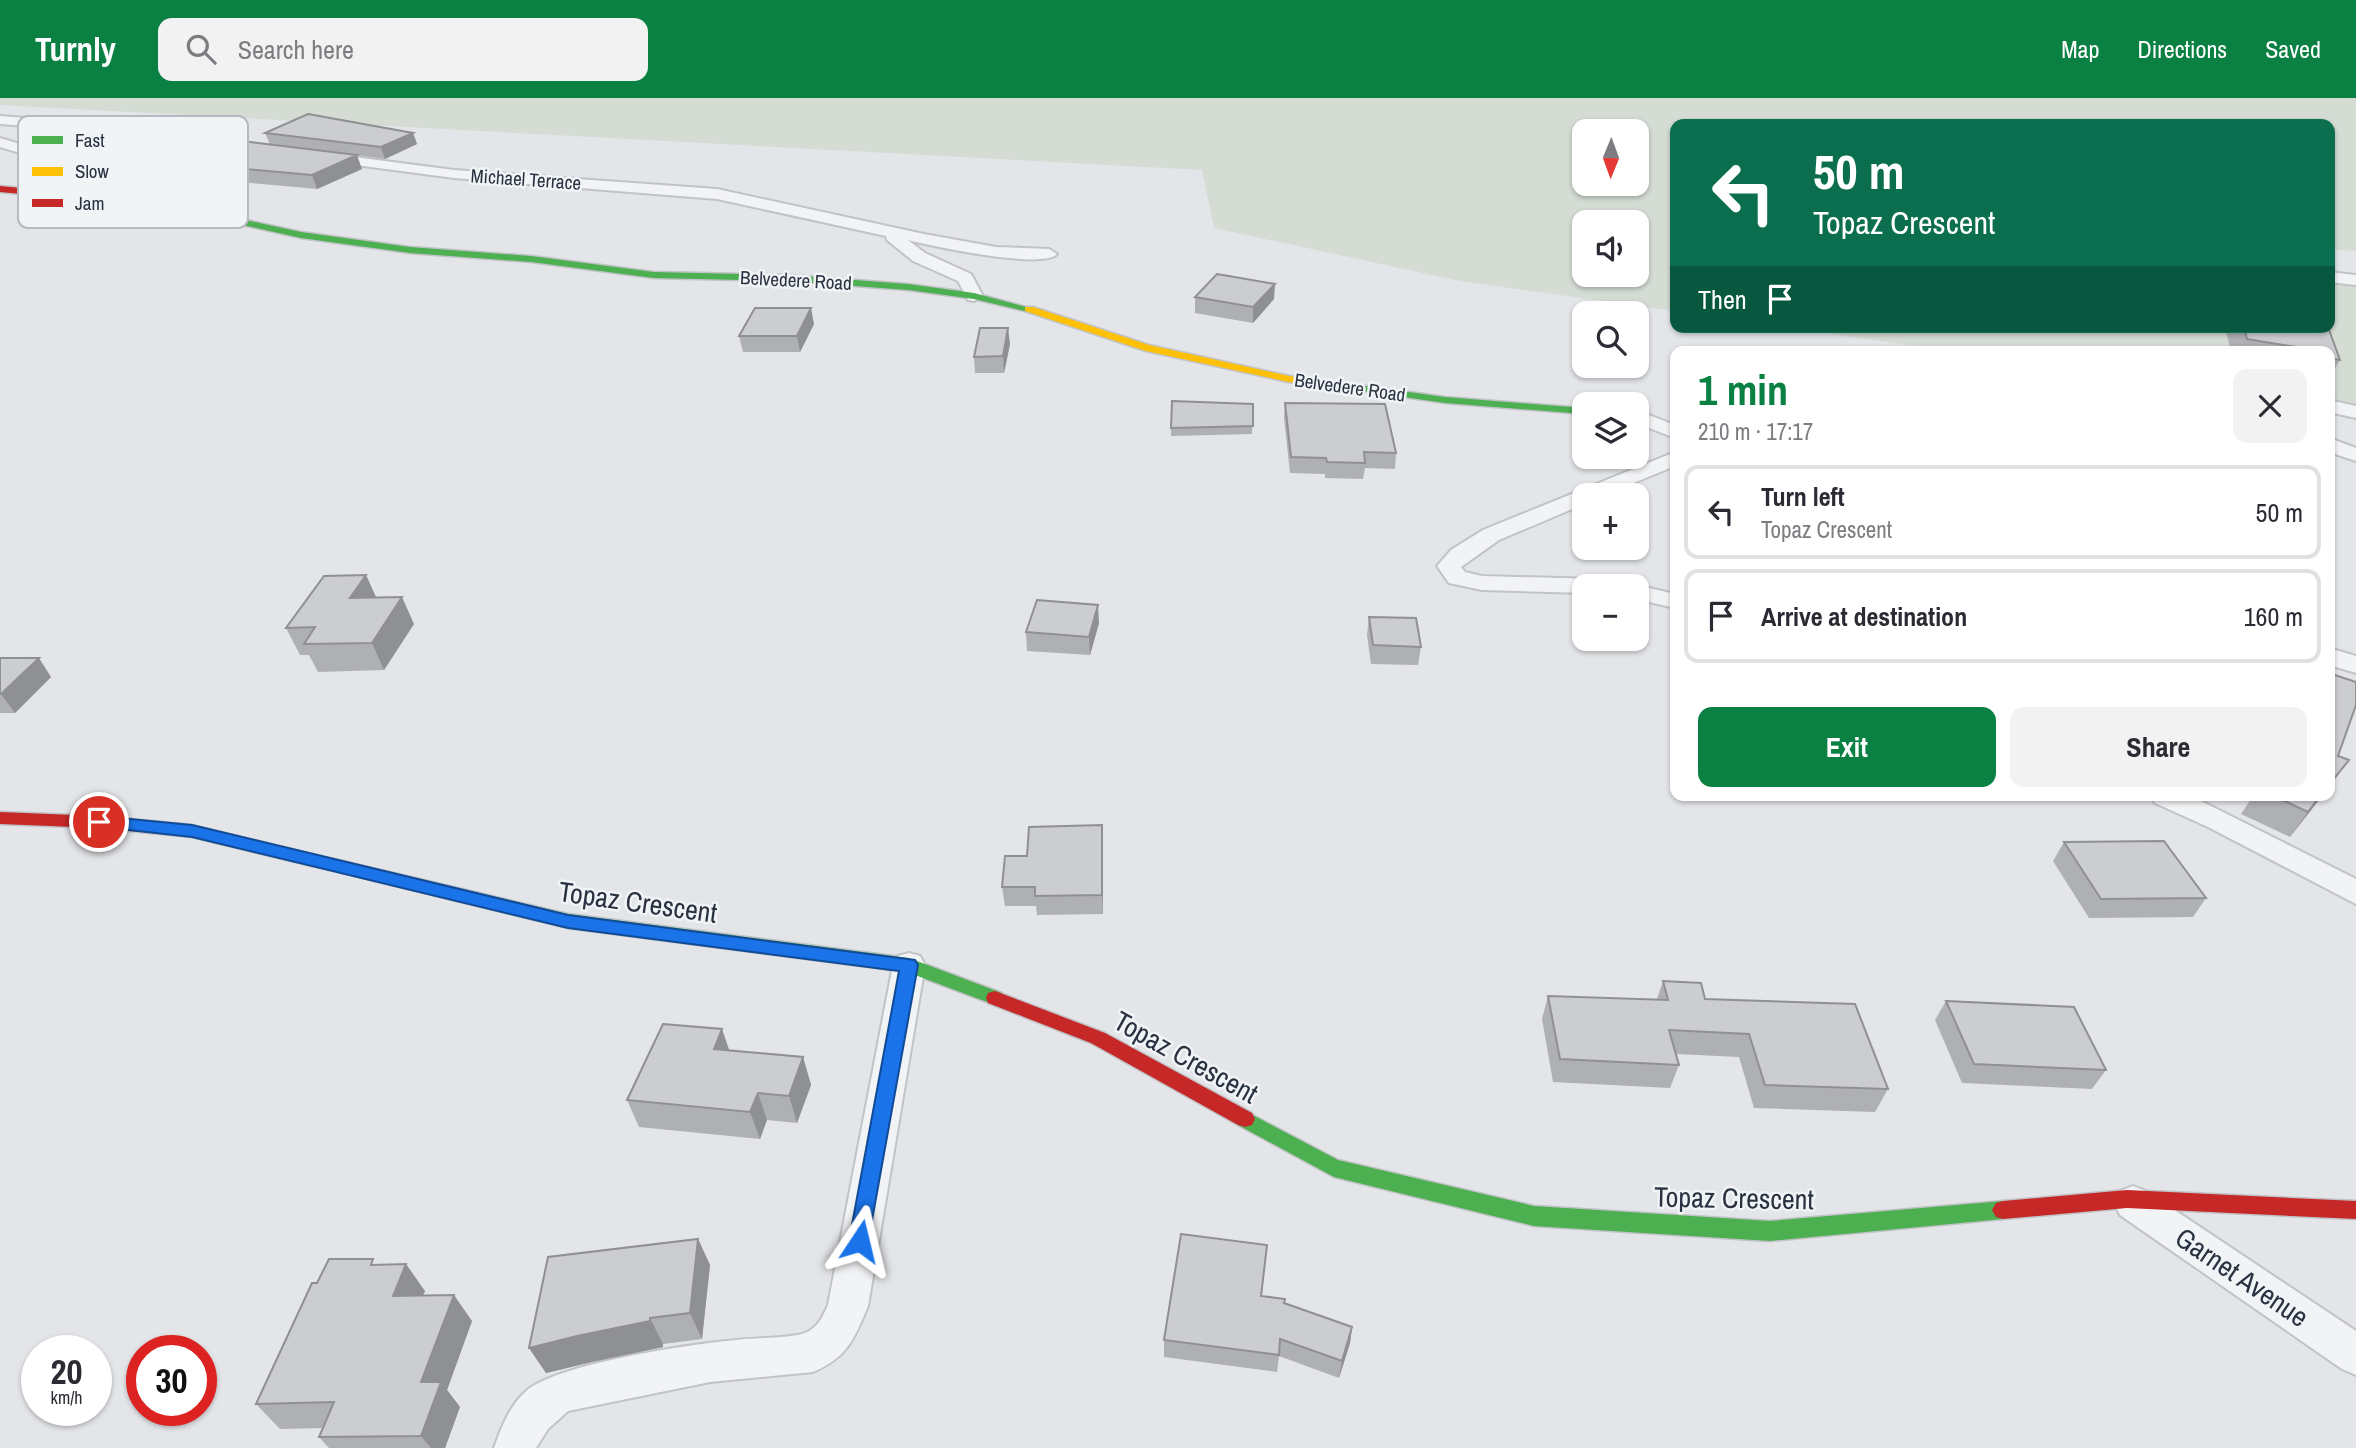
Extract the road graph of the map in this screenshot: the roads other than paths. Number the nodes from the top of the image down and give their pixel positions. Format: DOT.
graph roads {
  1 [pos="0,120"];
  2 [pos="18,121"];
  3 [pos="0,142"];
  4 [pos="18,147"];
  5 [pos="248,148"];
  6 [pos="0,189"];
  7 [pos="18,191"];
  8 [pos="248,223"];
  9 [pos="875,228"];
  10 [pos="1049,254"];
  11 [pos="2335,278"];
  12 [pos="2356,280"];
  13 [pos="974,296"];
  14 [pos="2335,407"];
  15 [pos="1572,410"];
  16 [pos="2356,412"];
  17 [pos="1649,421"];
  18 [pos="1670,430"];
  19 [pos="2335,446"];
  20 [pos="2356,454"];
  21 [pos="1670,460"];
  22 [pos="1616,483"];
  23 [pos="1572,502"];
  24 [pos="1572,585"];
  25 [pos="1649,595"];
  26 [pos="1670,600"];
  27 [pos="2335,658"];
  28 [pos="2356,666"];
  29 [pos="2176,801"];
  30 [pos="0,818"];
  31 [pos="2356,893"];
  32 [pos="909,965"];
  33 [pos="2127,1199"];
  34 [pos="2356,1210"];
  35 [pos="2356,1355"];
  36 [pos="515,1448"];
  1 -- 2 [label="street, Michael Terrace"];
  3 -- 4 [label="street"];
  5 -- 9 [label="street, Michael Terrace"];
  6 -- 7 [label="street, Belvedere Road"];
  8 -- 13 [label="street, Belvedere Road"];
  9 -- 10 [label="street, Michael Terrace"];
  9 -- 13 [label="street"];
  11 -- 12 [label="street"];
  13 -- 15 [label="street, Belvedere Road"];
  14 -- 16 [label="street"];
  17 -- 18 [label="street"];
  19 -- 20 [label="street"];
  21 -- 22 [label="street"];
  23 -- 24 [label="street"];
  25 -- 26 [label="street"];
  27 -- 28 [label="street"];
  29 -- 31 [label="street"];
  30 -- 32 [label="street, Topaz Crescent"];
  32 -- 33 [label="street, Topaz Crescent"];
  32 -- 36 [label="street"];
  33 -- 34 [label="street, Topaz Crescent"];
  33 -- 35 [label="street, Garnet Avenue"];
}
